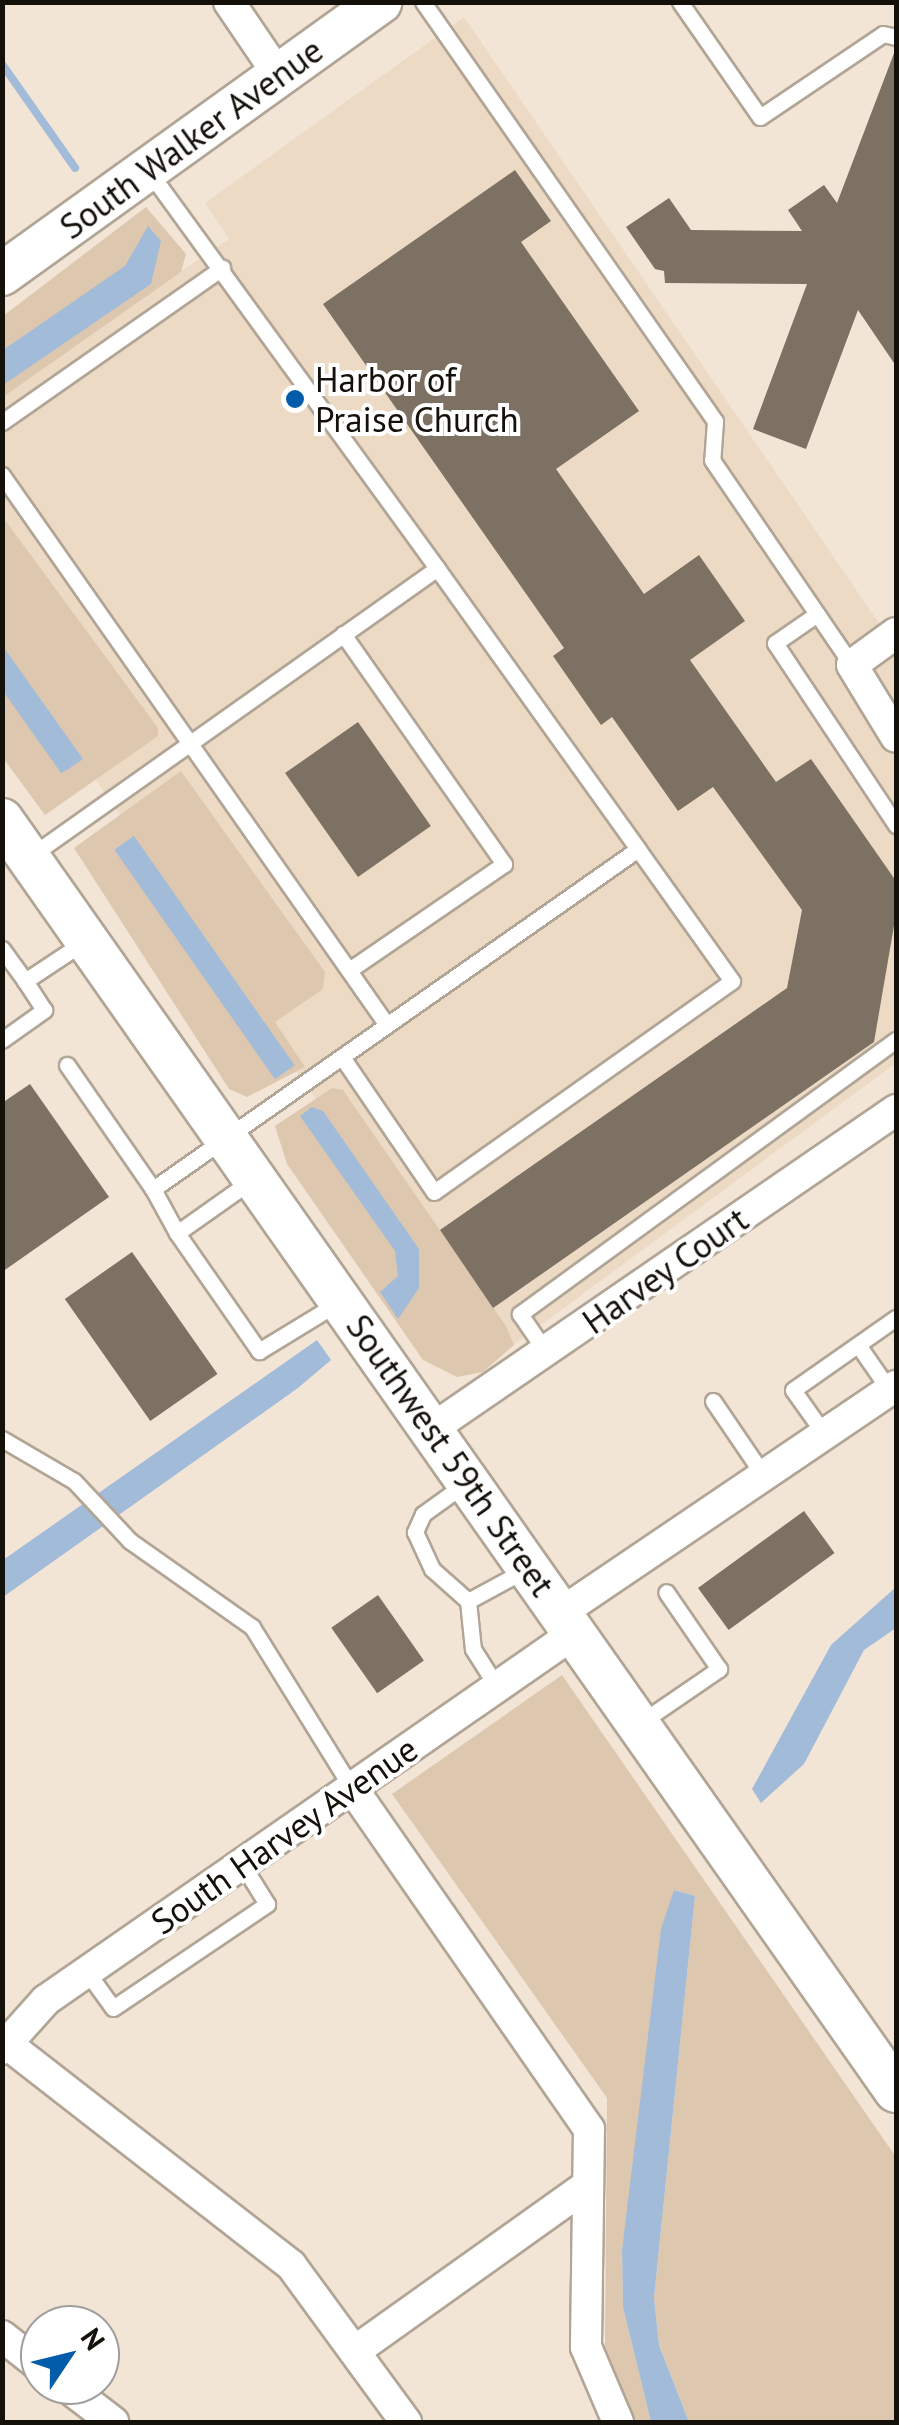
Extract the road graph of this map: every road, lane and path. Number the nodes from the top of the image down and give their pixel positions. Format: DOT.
graph roads {
  1 [pos="229,2"];
  2 [pos="380,2"];
  3 [pos="423,2"];
  4 [pos="680,2"];
  5 [pos="896,37"];
  6 [pos="278,74"];
  7 [pos="147,167"];
  8 [pos="222,268"];
  9 [pos="2,274"];
  10 [pos="2,422"];
  11 [pos="2,476"];
  12 [pos="437,568"];
  13 [pos="817,614"];
  14 [pos="896,633"];
  15 [pos="343,634"];
  16 [pos="852,666"];
  17 [pos="896,737"];
  18 [pos="190,742"];
  19 [pos="3,820"];
  20 [pos="896,824"];
  21 [pos="638,849"];
  22 [pos="29,857"];
  23 [pos="88,940"];
  24 [pos="2,949"];
  25 [pos="349,970"];
  26 [pos="25,981"];
  27 [pos="387,1025"];
  28 [pos="2,1040"];
  29 [pos="896,1040"];
  30 [pos="342,1057"];
  31 [pos="68,1064"];
  32 [pos="896,1110"];
  33 [pos="227,1137"];
  34 [pos="256,1178"];
  35 [pos="153,1188"];
  36 [pos="177,1234"];
  37 [pos="342,1300"];
  38 [pos="896,1318"];
  39 [pos="858,1345"];
  40 [pos="546,1352"];
  41 [pos="893,1388"];
  42 [pos="713,1401"];
  43 [pos="433,1428"];
  44 [pos="825,1435"];
  45 [pos="2,1439"];
  46 [pos="764,1476"];
  47 [pos="470,1481"];
  48 [pos="530,1567"];
  49 [pos="666,1592"];
  50 [pos="468,1602"];
  51 [pos="569,1622"];
  52 [pos="497,1687"];
  53 [pos="640,1723"];
  54 [pos="352,1788"];
  55 [pos="242,1864"];
  56 [pos="86,1972"];
  57 [pos="5,2046"];
  58 [pos="896,2091"];
  59 [pos="588,2185"];
  60 [pos="355,2350"];
  61 [pos="90,2405"];
  62 [pos="112,2422"];
  63 [pos="406,2422"];
  64 [pos="618,2422"];
  1 -- 6 [label="street"];
  2 -- 6 [label="main road, South Walker Avenue"];
  3 -- 13 [label="lane"];
  4 -- 5 [label="lane"];
  6 -- 7 [label="main road, South Walker Avenue"];
  7 -- 8 [label="lane"];
  7 -- 9 [label="main road, South Walker Avenue"];
  8 -- 10 [label="lane"];
  8 -- 12 [label="lane"];
  11 -- 18 [label="lane"];
  12 -- 15 [label="lane"];
  12 -- 21 [label="lane"];
  13 -- 16 [label="lane"];
  13 -- 20 [label="lane"];
  14 -- 16 [label="street"];
  15 -- 18 [label="lane"];
  15 -- 25 [label="lane"];
  16 -- 17 [label="street"];
  18 -- 22 [label="lane"];
  18 -- 25 [label="lane"];
  19 -- 22 [label="main road, Southwest 59th Street"];
  21 -- 27 [label="lane"];
  21 -- 30 [label="lane"];
  22 -- 23 [label="main road, Southwest 59th Street"];
  23 -- 26 [label="lane"];
  23 -- 33 [label="main road, Southwest 59th Street"];
  24 -- 26 [label="lane"];
  25 -- 27 [label="lane"];
  26 -- 28 [label="lane"];
  27 -- 30 [label="lane"];
  29 -- 40 [label="lane"];
  30 -- 33 [label="lane"];
  31 -- 35 [label="lane"];
  32 -- 40 [label="street, Harvey Court"];
  33 -- 34 [label="main road, Southwest 59th Street"];
  33 -- 35 [label="lane"];
  34 -- 36 [label="lane"];
  34 -- 37 [label="main road, Southwest 59th Street"];
  35 -- 36 [label="lane"];
  36 -- 37 [label="lane"];
  37 -- 43 [label="main road, Southwest 59th Street"];
  38 -- 39 [label="lane"];
  39 -- 41 [label="lane"];
  39 -- 44 [label="lane"];
  40 -- 43 [label="street, Harvey Court"];
  41 -- 44 [label="street, South Harvey Avenue"];
  42 -- 46 [label="lane"];
  43 -- 47 [label="main road, Southwest 59th Street"];
  44 -- 46 [label="street, South Harvey Avenue"];
  45 -- 54 [label="lane"];
  46 -- 51 [label="street, South Harvey Avenue"];
  47 -- 48 [label="main road, Southwest 59th Street"];
  47 -- 50 [label="lane"];
  48 -- 50 [label="lane"];
  48 -- 51 [label="main road, Southwest 59th Street"];
  49 -- 53 [label="lane"];
  50 -- 52 [label="lane"];
  51 -- 52 [label="street, South Harvey Avenue"];
  51 -- 53 [label="main road, Southwest 59th Street"];
  52 -- 54 [label="street, South Harvey Avenue"];
  53 -- 58 [label="main road, Southwest 59th Street"];
  54 -- 55 [label="street, South Harvey Avenue"];
  54 -- 59 [label="street"];
  55 -- 56 [label="street, South Harvey Avenue"];
  55 -- 56 [label="lane"];
  56 -- 57 [label="street, South Harvey Avenue"];
  57 -- 60 [label="street"];
  59 -- 60 [label="street"];
  59 -- 64 [label="street"];
  60 -- 63 [label="street"];
  61 -- 62 [label="street"];
}
